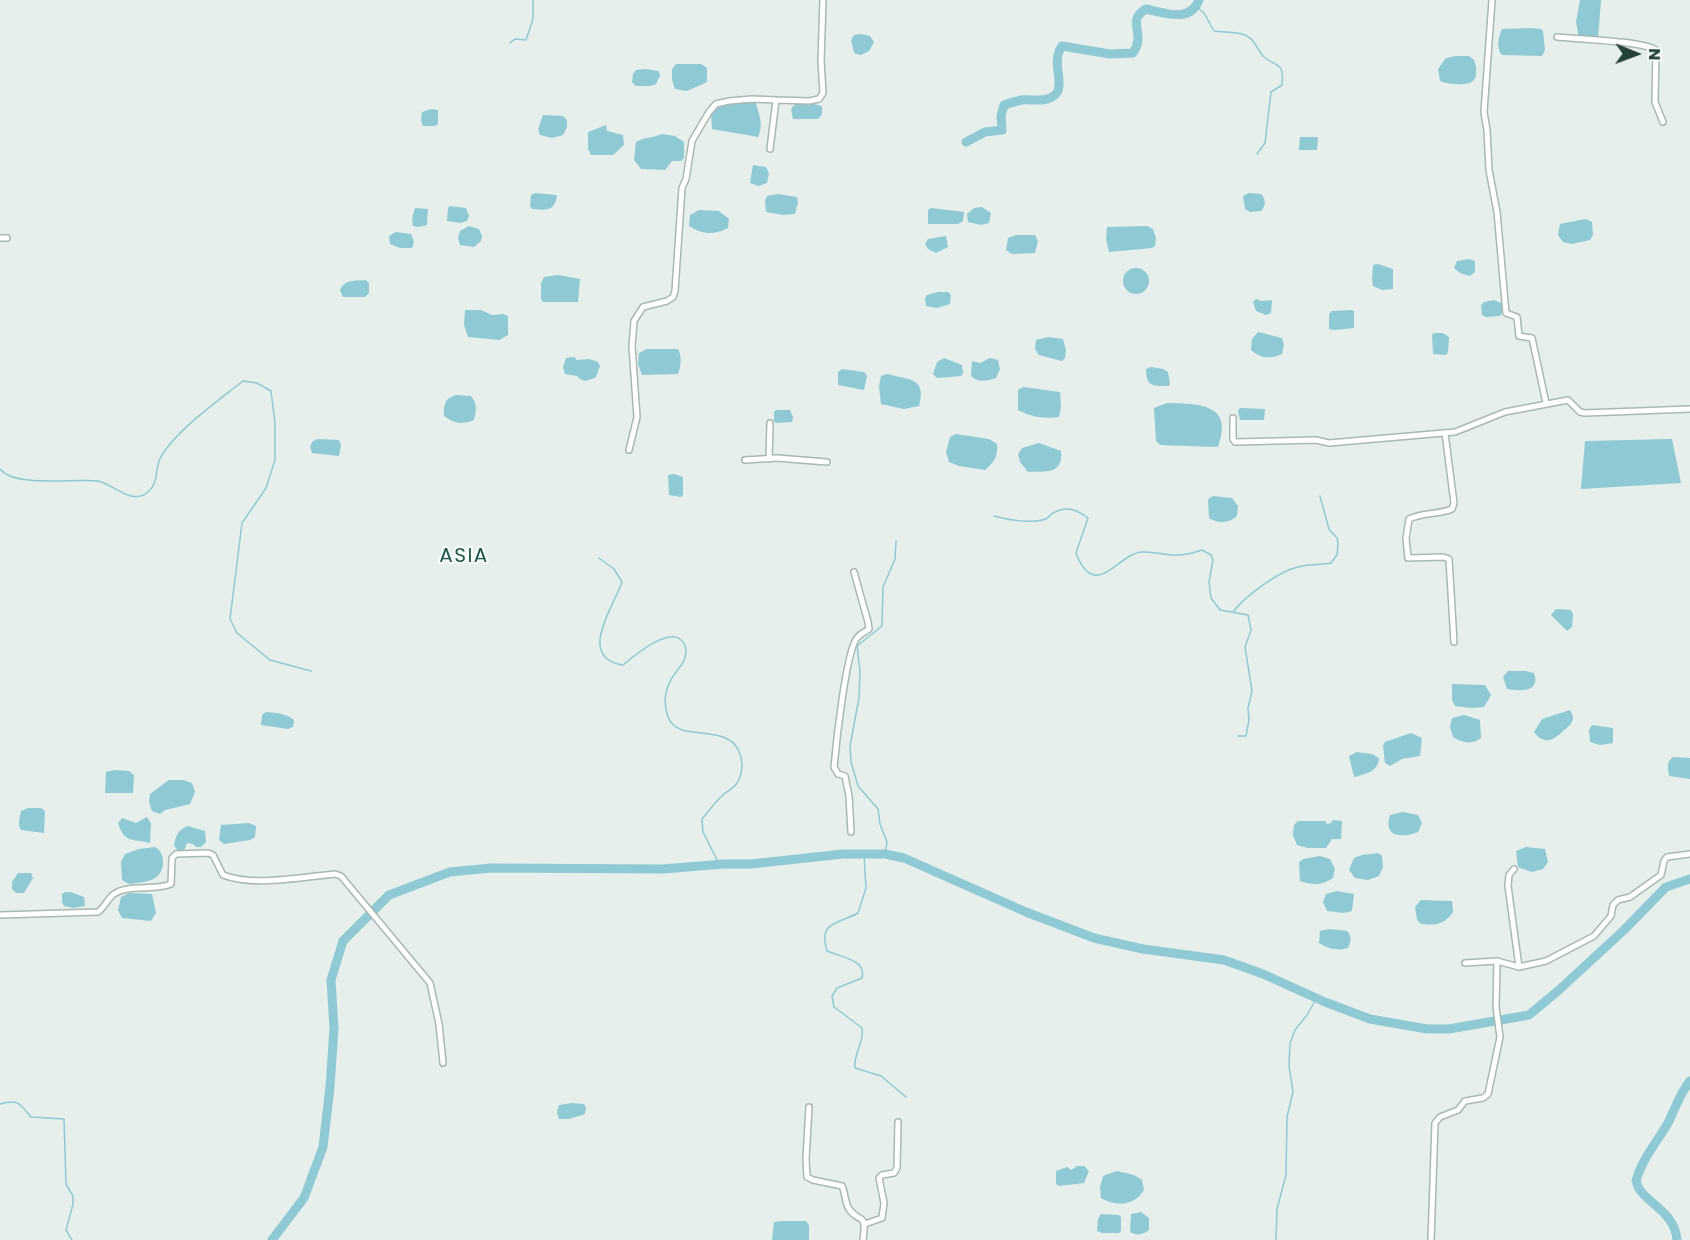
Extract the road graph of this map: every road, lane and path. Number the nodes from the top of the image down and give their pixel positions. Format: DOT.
graph roads {
  1 [pos="823,0"];
  2 [pos="1492,0"];
  3 [pos="1557,37"];
  4 [pos="776,100"];
  5 [pos="1663,122"];
  6 [pos="770,148"];
  7 [pos="1546,403"];
  8 [pos="1690,409"];
  9 [pos="1233,418"];
  10 [pos="770,423"];
  11 [pos="1445,433"];
  12 [pos="629,450"];
  13 [pos="769,459"];
  14 [pos="745,460"];
  15 [pos="828,462"];
  16 [pos="854,572"];
  17 [pos="1454,642"];
  18 [pos="851,832"];
  19 [pos="1690,854"];
  20 [pos="1514,869"];
  21 [pos="0,915"];
  22 [pos="1497,961"];
  23 [pos="1465,963"];
  24 [pos="1519,967"];
  25 [pos="443,1062"];
  26 [pos="809,1107"];
  27 [pos="898,1122"];
  28 [pos="866,1224"];
  29 [pos="863,1240"];
  30 [pos="1431,1240"];
  1 -- 4 [label="street"];
  2 -- 7 [label="street"];
  3 -- 5 [label="street"];
  4 -- 6 [label="street"];
  4 -- 12 [label="street"];
  7 -- 8 [label="street"];
  7 -- 11 [label="street"];
  9 -- 11 [label="street"];
  10 -- 13 [label="street"];
  11 -- 17 [label="street"];
  13 -- 14 [label="street"];
  13 -- 15 [label="street"];
  16 -- 18 [label="street"];
  19 -- 24 [label="street"];
  20 -- 24 [label="street"];
  21 -- 25 [label="street"];
  22 -- 23 [label="street"];
  22 -- 24 [label="street"];
  22 -- 30 [label="street"];
  26 -- 28 [label="street"];
  27 -- 28 [label="street"];
  28 -- 29 [label="street"];
}
